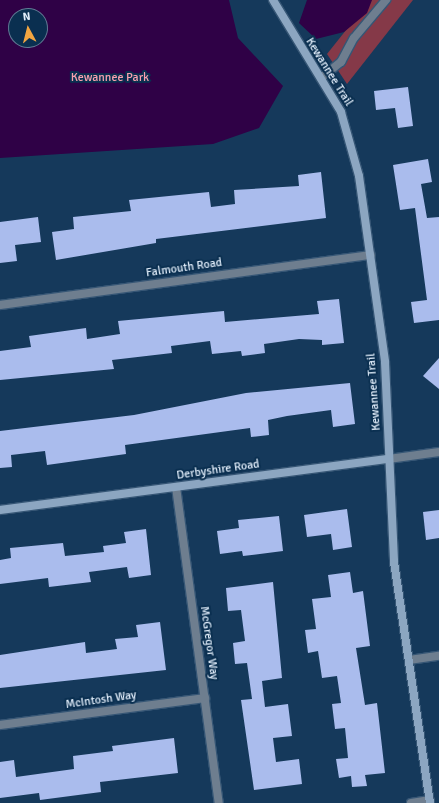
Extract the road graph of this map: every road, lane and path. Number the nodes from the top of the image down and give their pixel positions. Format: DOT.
graph roads {
  1 [pos="273,0"];
  2 [pos="386,0"];
  3 [pos="321,78"];
  4 [pos="371,255"];
  5 [pos="0,305"];
  6 [pos="439,452"];
  7 [pos="389,459"];
  8 [pos="176,487"];
  9 [pos="0,510"];
  10 [pos="439,656"];
  11 [pos="409,660"];
  12 [pos="205,698"];
  13 [pos="0,725"];
  14 [pos="430,802"];
  15 [pos="219,803"];
  16 [pos="411,803"];
  1 -- 3 [label="street, Kewannee Trail"];
  2 -- 3 [label="street"];
  3 -- 4 [label="street, Kewannee Trail"];
  4 -- 5 [label="street, Falmouth Road"];
  4 -- 7 [label="street, Kewannee Trail"];
  6 -- 7 [label="street, Derbyshire Road"];
  7 -- 8 [label="street, Derbyshire Road"];
  7 -- 11 [label="street, Kewannee Trail"];
  8 -- 9 [label="street, Derbyshire Road"];
  8 -- 12 [label="street, McGregor Way"];
  10 -- 11 [label="street"];
  11 -- 14 [label="street, Kewannee Trail"];
  12 -- 13 [label="street, McIntosh Way"];
  12 -- 15 [label="street, McGregor Way"];
  14 -- 16 [label="street"];
}
